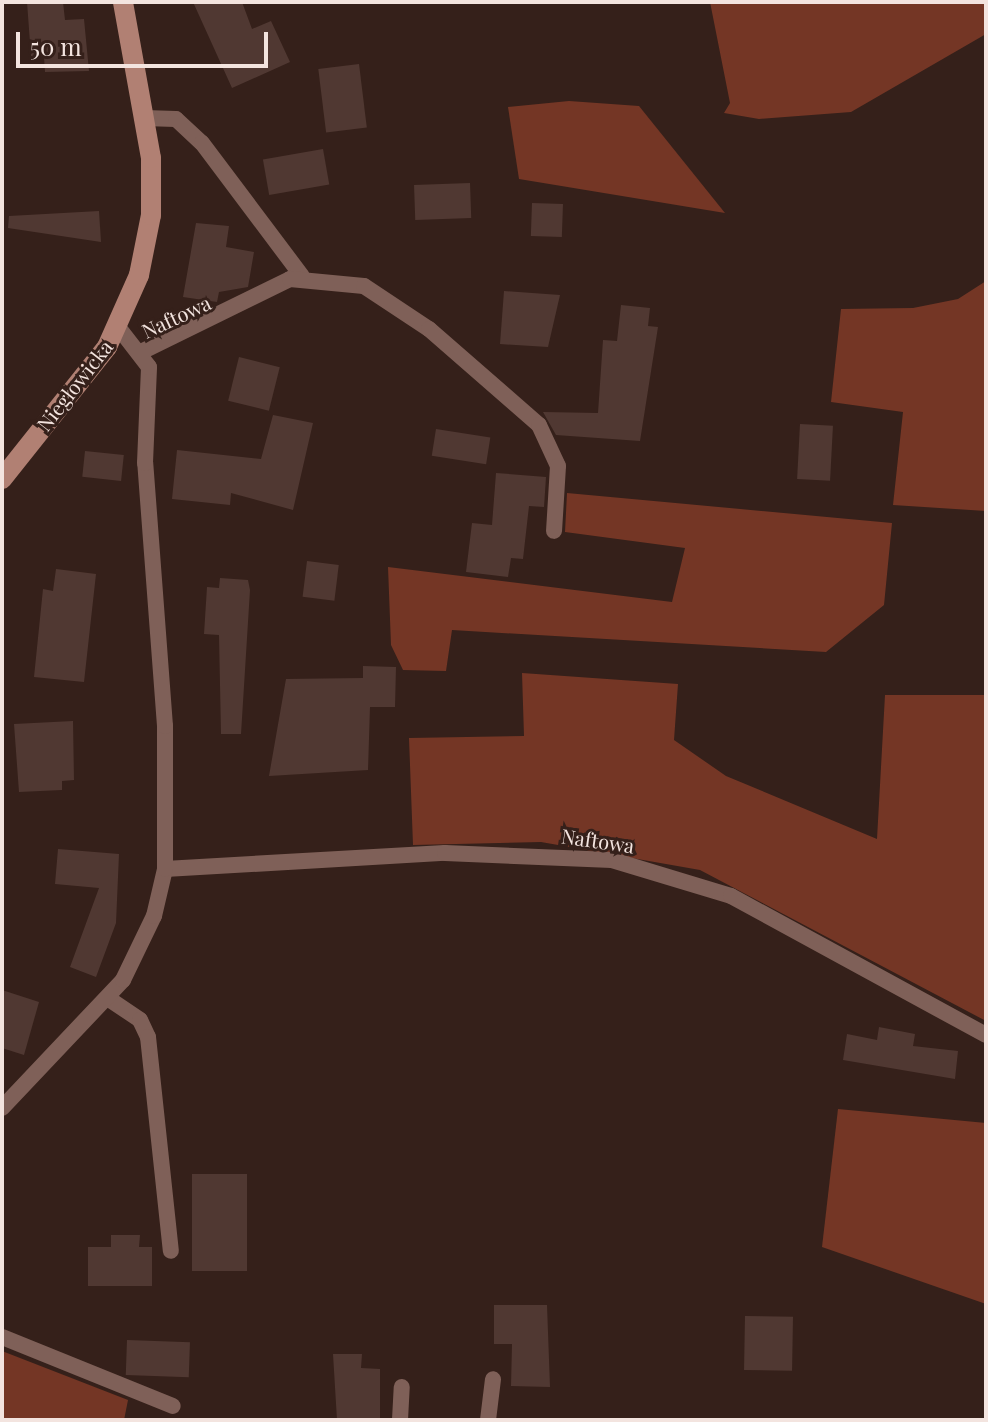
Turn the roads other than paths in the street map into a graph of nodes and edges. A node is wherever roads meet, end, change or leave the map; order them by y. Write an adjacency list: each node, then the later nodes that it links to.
1 (123, 2): 2 (street, Niegłowicka)
2 (144, 118): 3 (lane); 4 (street, Niegłowicka)
3 (302, 276): 5 (lane, Naftowa); 7 (lane)
4 (118, 327): 5 (lane); 6 (street, Niegłowicka)
5 (143, 351): 8 (lane, Naftowa)
6 (2, 479)
7 (554, 531)
8 (165, 869): 9 (lane, Naftowa); 10 (lane, Naftowa)
9 (109, 999): 11 (lane, Naftowa); 12 (lane)
10 (986, 1035)
11 (2, 1108)
12 (171, 1251)
13 (2, 1337): 16 (lane)
14 (493, 1379): 18 (lane)
15 (402, 1387): 17 (lane)
16 (173, 1406)
17 (400, 1420)
18 (488, 1420)

